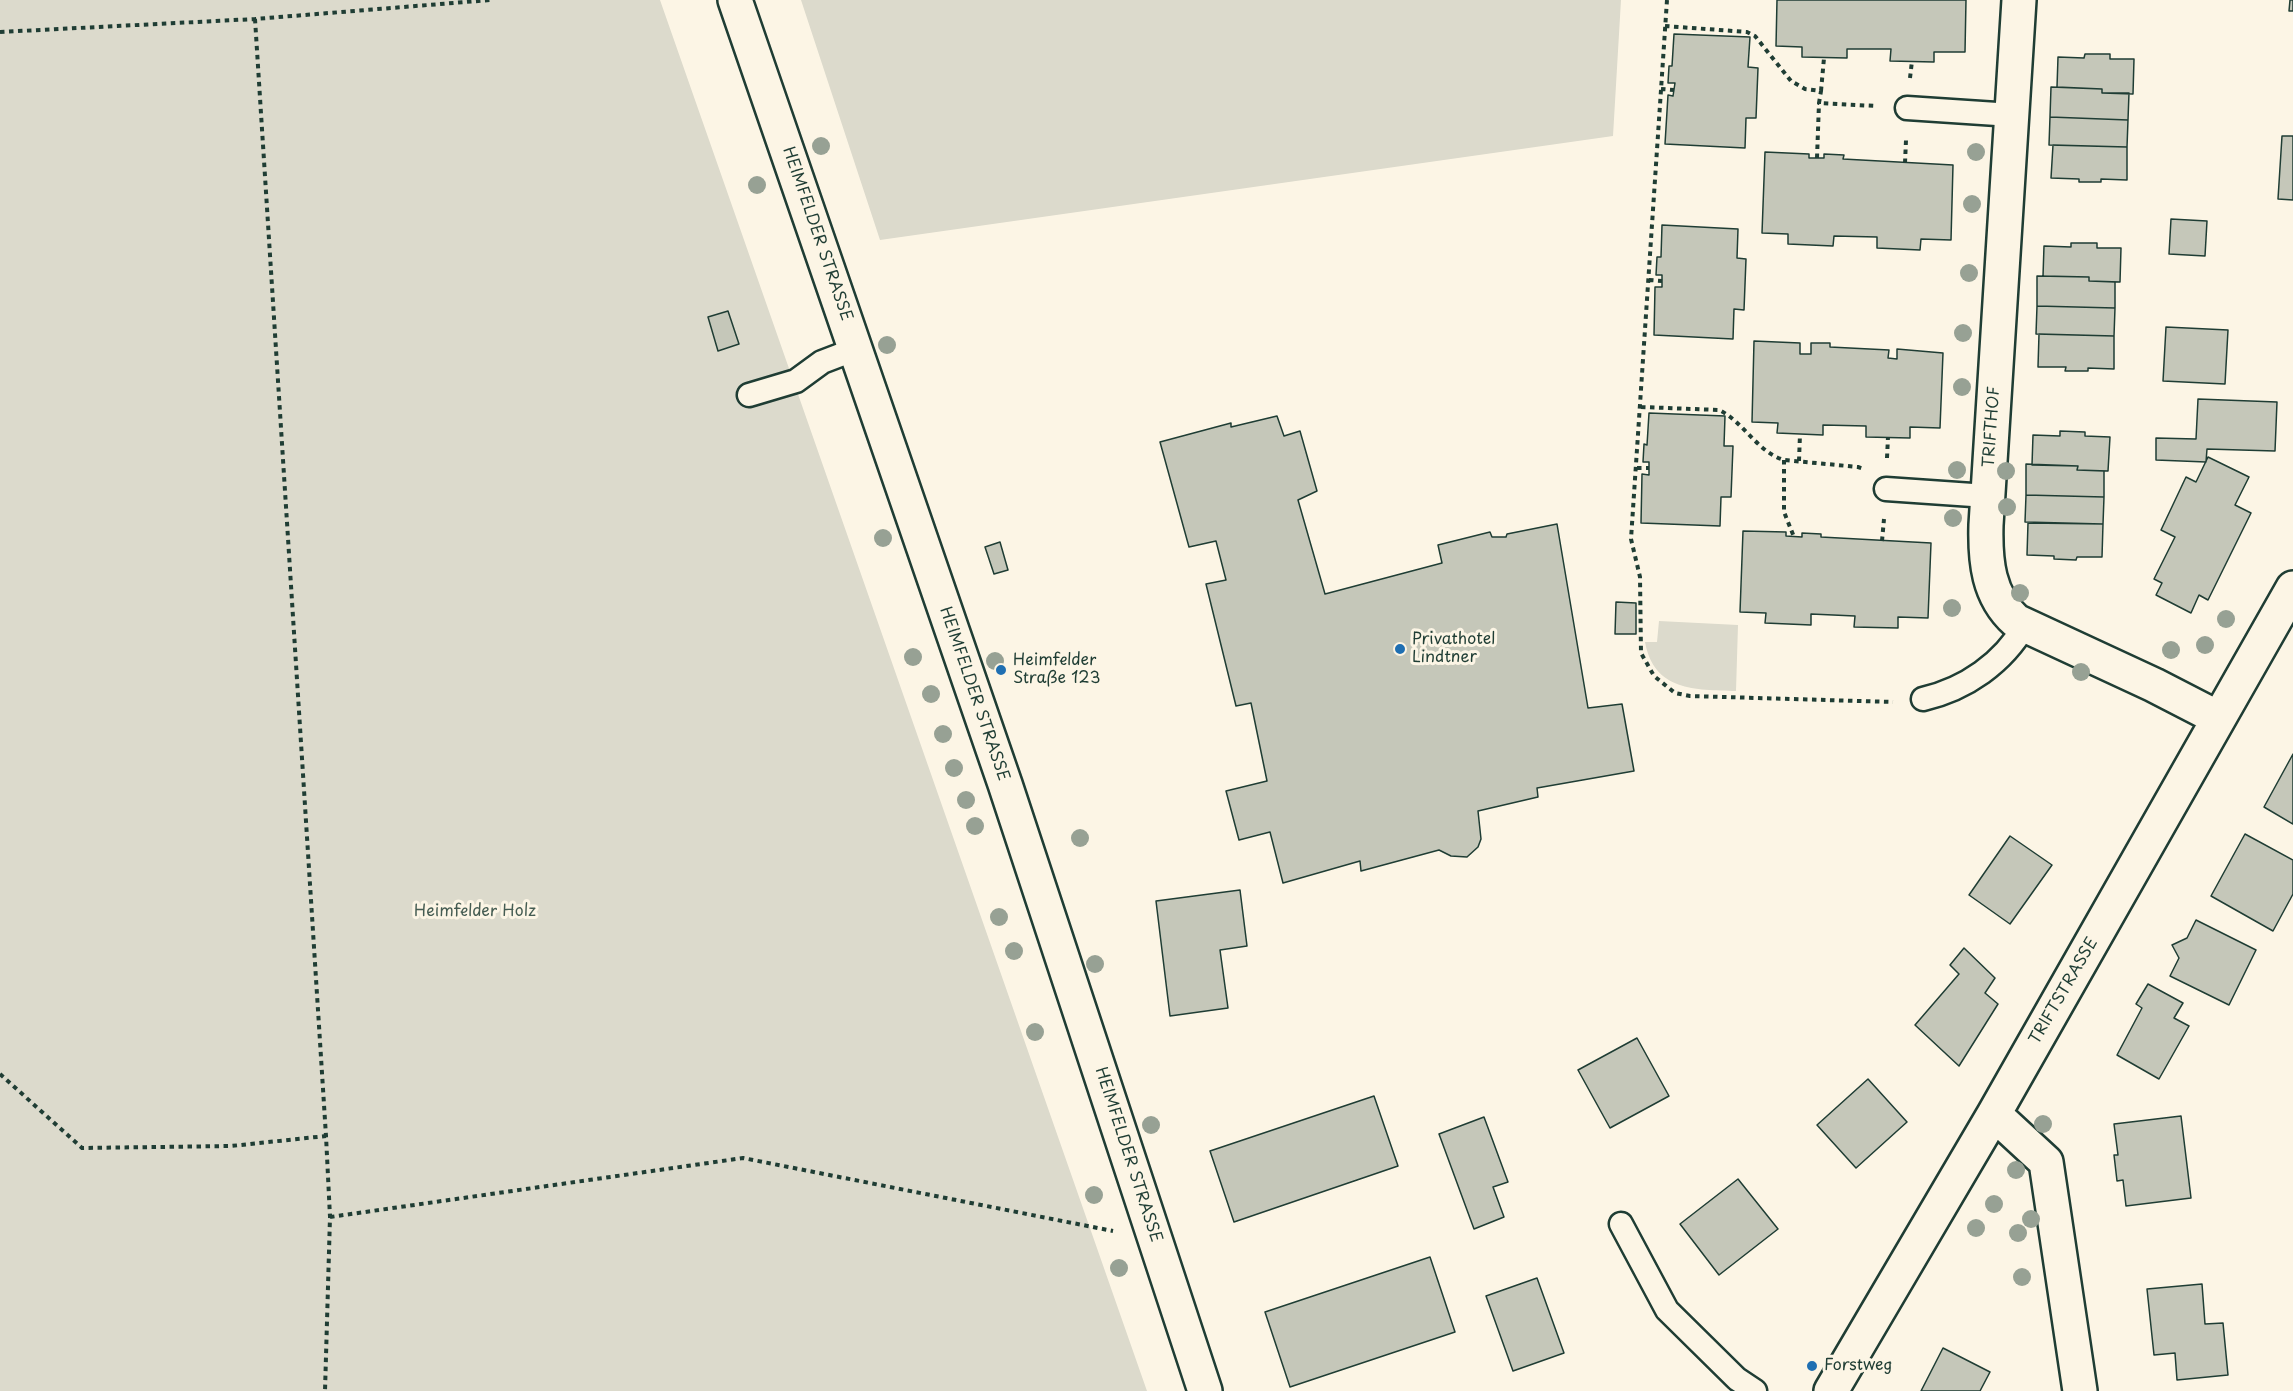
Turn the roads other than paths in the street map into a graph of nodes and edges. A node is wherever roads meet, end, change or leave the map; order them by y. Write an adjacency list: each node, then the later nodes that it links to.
1 (735, 0): 5 (street, HEIMFELDER STRASSE)
2 (2019, 0): 4 (street, TRIFTHOF)
3 (1897, 108): 4 (lane)
4 (2012, 115): 8 (street, TRIFTHOF)
5 (856, 349): 6 (lane); 15 (street, HEIMFELDER STRASSE)
6 (749, 395)
7 (1886, 489): 8 (lane)
8 (1988, 496): 10 (street, TRIFTHOF)
9 (2293, 588): 12 (street, TRIFTSTRASSE)
10 (2025, 625): 11 (lane); 12 (street, TRIFTHOF)
11 (1923, 699)
12 (2218, 718): 13 (street, TRIFTSTRASSE)
13 (1994, 1114): 17 (street, TRIFTSTRASSE); 18 (street)
14 (1621, 1224): 16 (lane)
15 (1205, 1391)
16 (1755, 1391)
17 (1831, 1391)
18 (2080, 1391)

